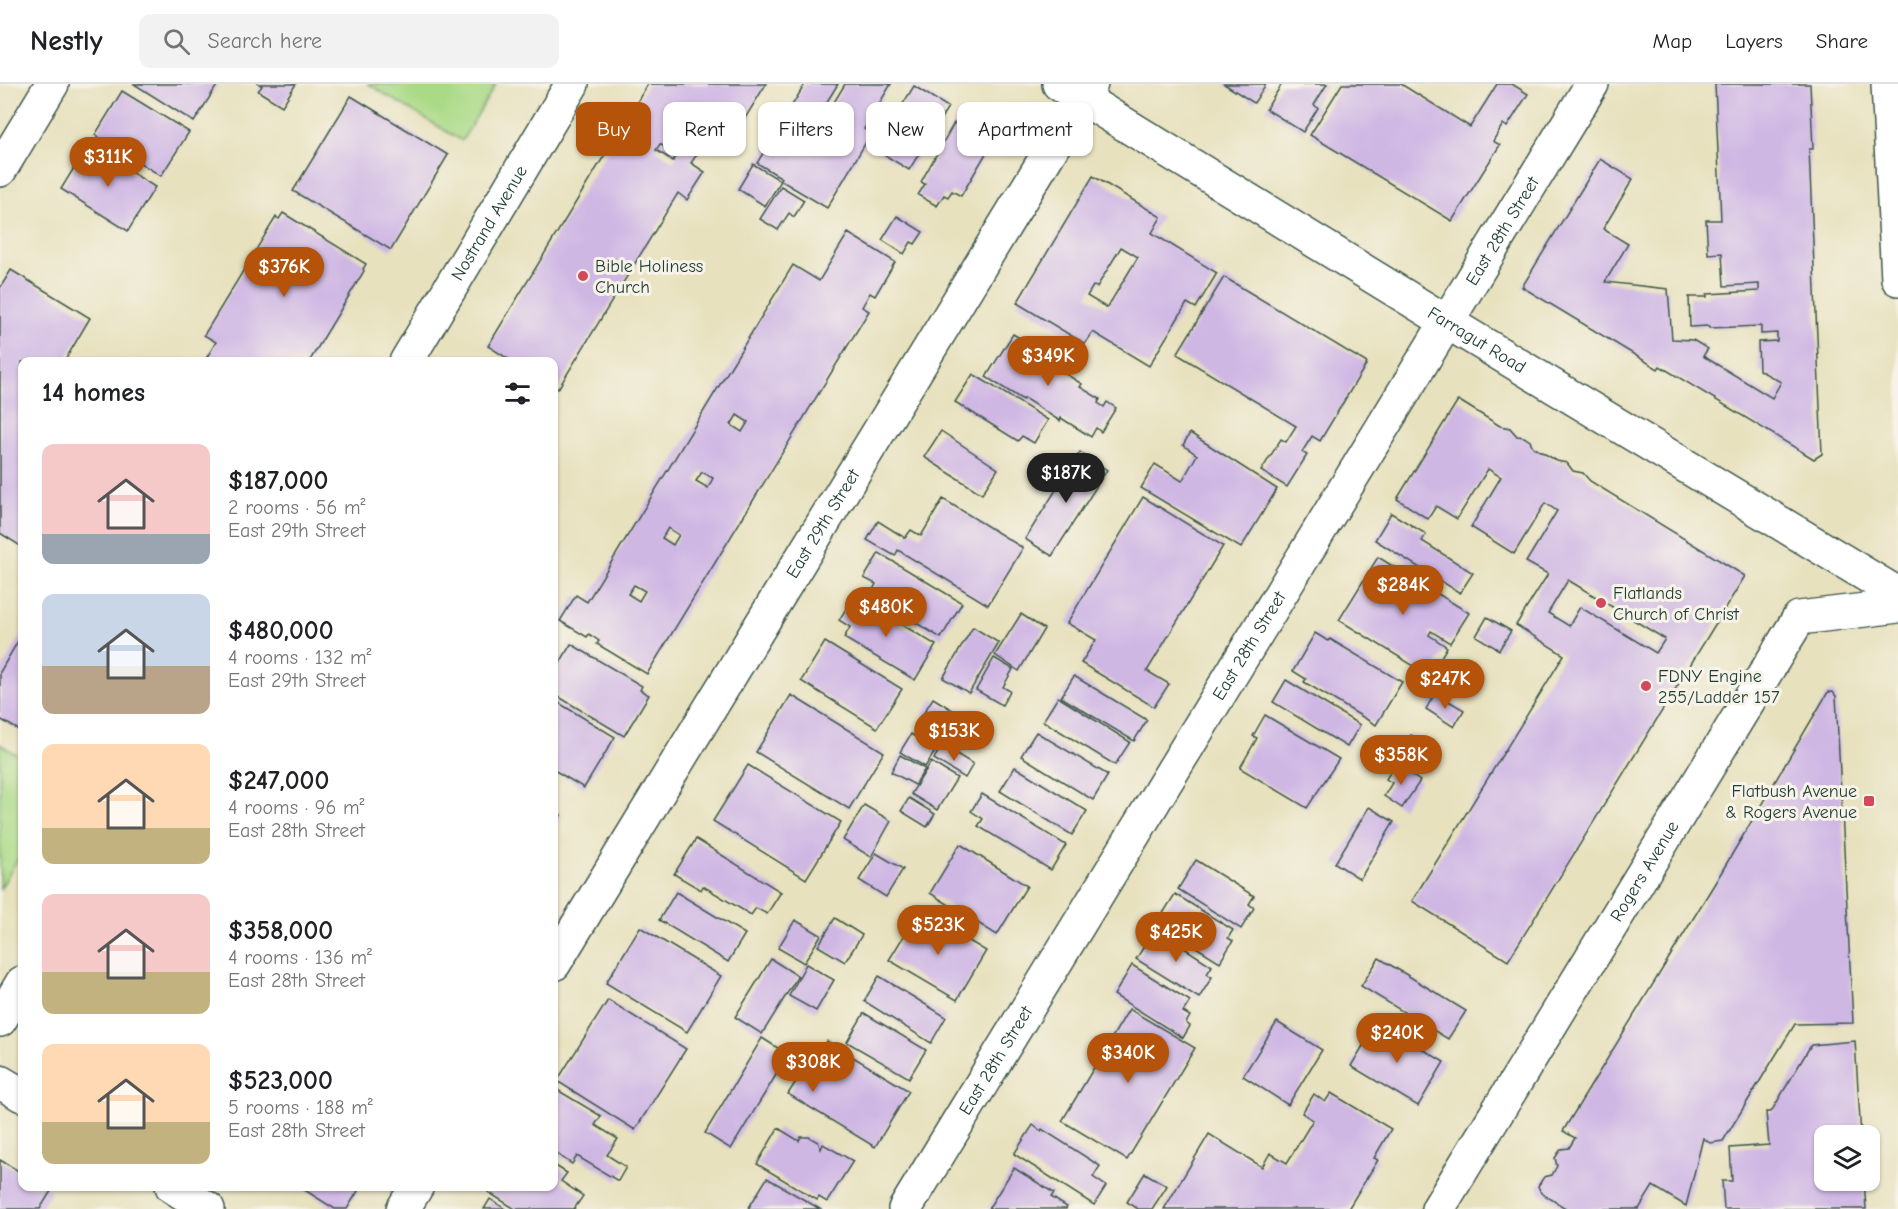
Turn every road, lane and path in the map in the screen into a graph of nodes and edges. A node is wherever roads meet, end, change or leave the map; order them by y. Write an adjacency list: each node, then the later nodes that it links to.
1 (51, 84): 6 (street)
2 (572, 84): 9 (street, Nostrand Avenue)
3 (1593, 84): 8 (street, East 28th Street)
4 (1888, 84): 7 (street)
5 (1077, 89): 8 (street, Farragut Road); 12 (street, East 29th Street)
6 (0, 170)
7 (1898, 279)
8 (1447, 322): 10 (street, Farragut Road); 21 (street, East 28th Street)
9 (409, 357)
10 (1898, 594)
11 (1898, 606): 22 (street, Rogers Avenue)
12 (558, 957)
13 (18, 990): 14 (street)
14 (0, 1020)
15 (0, 1082): 16 (street)
16 (18, 1093)
17 (180, 1191): 19 (street)
18 (414, 1191): 20 (street)
19 (208, 1209)
20 (403, 1209)
21 (905, 1209)
22 (1438, 1209)

